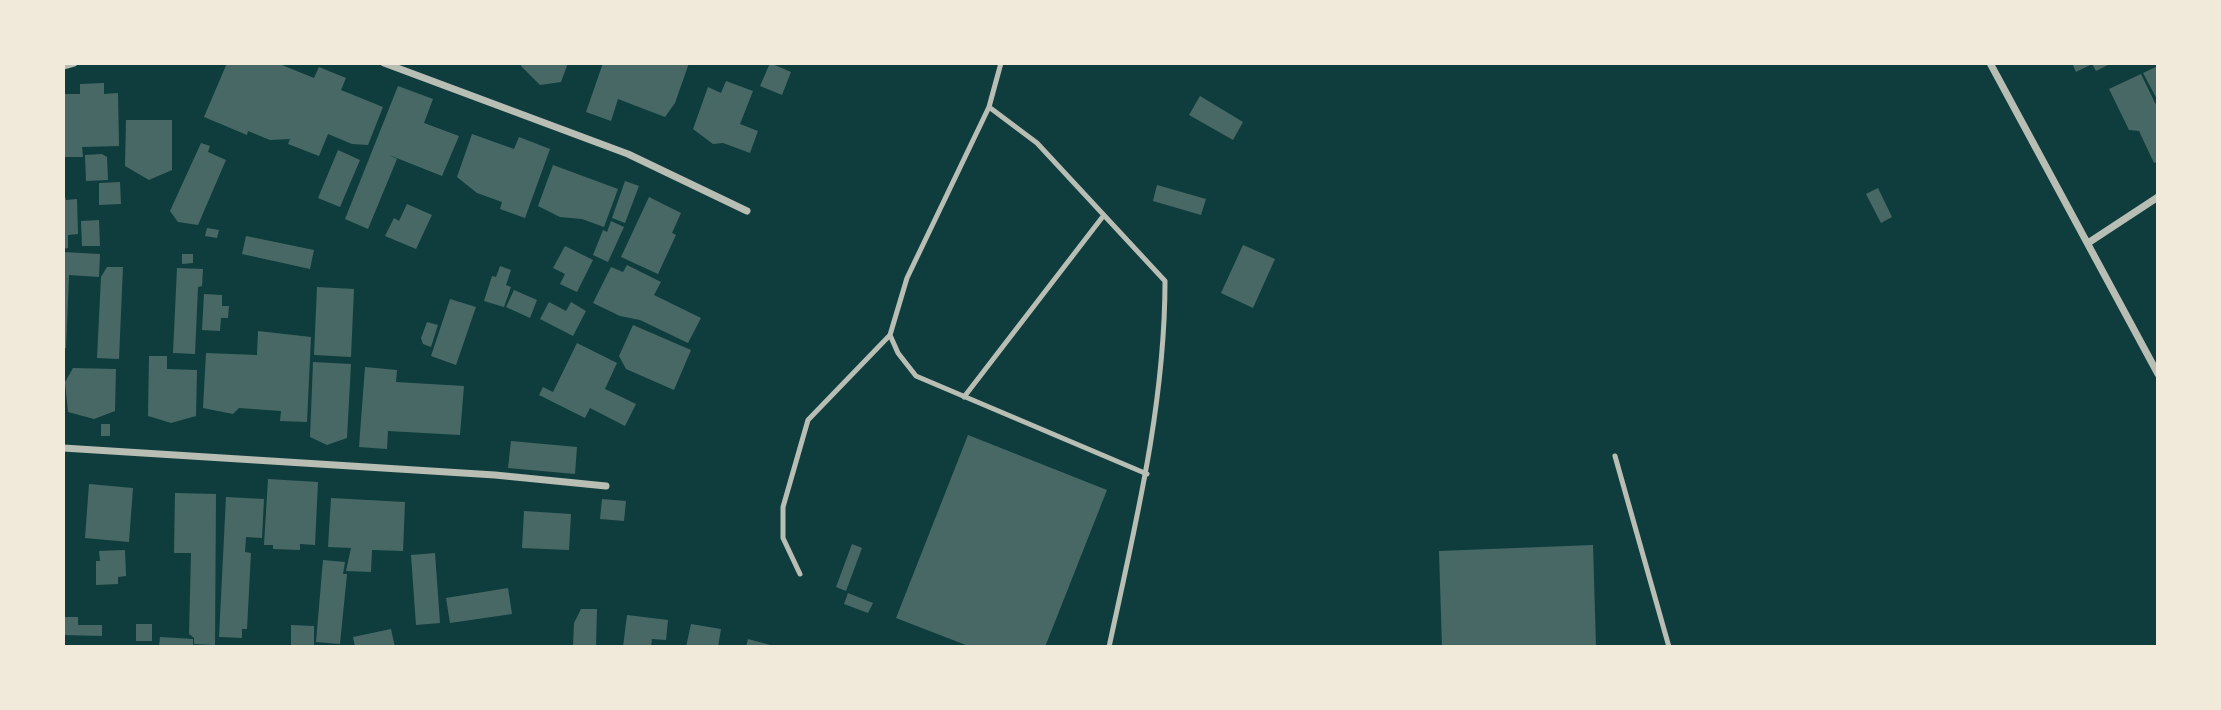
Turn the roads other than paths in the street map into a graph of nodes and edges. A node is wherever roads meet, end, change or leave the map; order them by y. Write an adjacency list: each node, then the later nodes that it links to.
1 (74, 63): 5 (street)
2 (384, 63): 8 (street)
3 (1002, 63): 6 (lane)
4 (1990, 63): 10 (street)
5 (63, 66)
6 (989, 107): 9 (lane); 11 (lane)
7 (2158, 197): 10 (street)
8 (747, 211)
9 (1104, 215): 13 (lane); 16 (lane)
10 (2088, 243): 12 (street)
11 (890, 335): 13 (lane); 18 (lane)
12 (2158, 374)
13 (964, 397): 16 (lane)
14 (63, 448): 17 (street)
15 (1615, 456): 20 (lane)
16 (1147, 474): 19 (lane)
17 (606, 486)
18 (800, 574)
19 (1109, 647)
20 (1669, 647)

